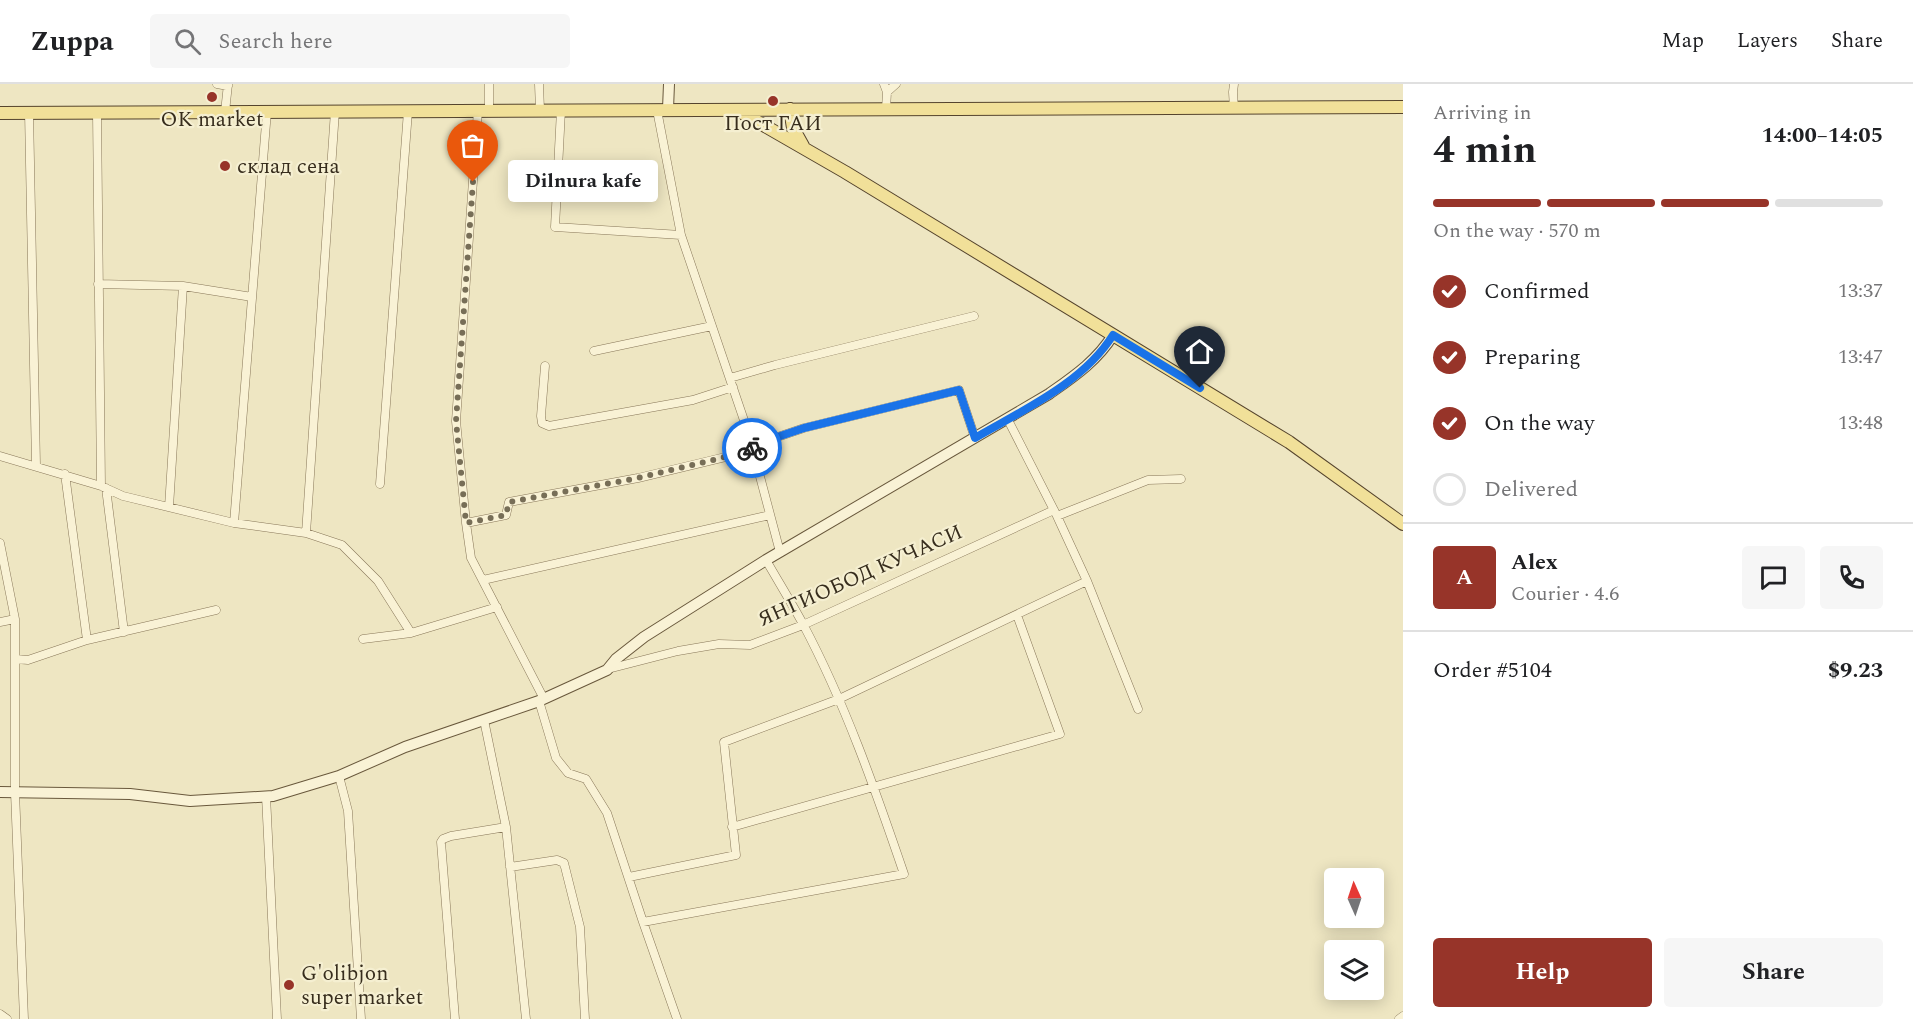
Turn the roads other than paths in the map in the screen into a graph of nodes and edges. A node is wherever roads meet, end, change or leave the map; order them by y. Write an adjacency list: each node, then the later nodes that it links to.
1 (217, 84): 7 (street)
2 (489, 84): 14 (street)
3 (539, 84): 15 (street)
4 (669, 84): 17 (street)
5 (896, 84): 8 (street)
6 (1234, 84): 13 (street)
7 (228, 85): 24 (street)
8 (886, 88): 12 (street)
9 (1403, 107): 13 (main road)
10 (790, 109): 11 (main road); 21 (main road); 26 (main road)
11 (810, 109): 12 (main road); 26 (main road)
12 (886, 109): 13 (main road)
13 (1234, 109)
14 (484, 110): 15 (main road); 20 (main road); 51 (street)
15 (540, 110): 16 (main road)
16 (561, 110): 17 (main road); 28 (street)
17 (662, 110): 21 (main road); 28 (street)
18 (267, 111): 19 (main road); 24 (main road); 31 (street)
19 (335, 111): 20 (main road); 53 (street)
20 (408, 111): 45 (street)
21 (738, 111): 27 (main road)
22 (29, 112): 23 (main road); 25 (main road); 42 (street)
23 (97, 112): 24 (main road); 29 (street)
24 (225, 112)
25 (0, 113)
26 (795, 133): 27 (main road)
27 (804, 147): 34 (main road)
28 (681, 235): 33 (street)
29 (98, 284): 30 (street); 46 (street)
30 (183, 286): 31 (street); 47 (street)
31 (252, 297): 50 (street)
32 (974, 316): 37 (street)
33 (712, 326): 35 (street); 37 (street)
34 (1113, 335): 38 (street, ЯНГИОБОД КУЧАСИ); 52 (main road)
35 (594, 351)
36 (545, 366): 37 (street)
37 (731, 382): 40 (street)
38 (1007, 418): 39 (street, ЯНГИОБОД КУЧАСИ); 48 (street)
39 (975, 438): 40 (street); 55 (street, ЯНГИОБОД КУЧАСИ)
40 (753, 447): 49 (street); 51 (street)
41 (0, 456): 42 (street)
42 (36, 465): 43 (street)
43 (65, 474): 46 (street); 68 (street)
44 (1181, 479): 48 (street, ЯНГИОБОД КУЧАСИ)
45 (380, 484)
46 (103, 487): 47 (street); 65 (street)
47 (169, 507): 50 (street)
48 (1056, 513): 58 (street); 64 (street, ЯНГИОБОД КУЧАСИ)
49 (770, 515): 55 (street); 57 (street)
50 (234, 523): 53 (street)
51 (466, 523): 57 (street)
52 (1403, 525)
53 (306, 533): 66 (street)
54 (0, 540): 62 (street)
55 (780, 552): 56 (street, ЯНГИОБОД КУЧАСИ)
56 (766, 560): 64 (street); 70 (street, ЯНГИОБОД КУЧАСИ)
57 (483, 580): 59 (street)
58 (1087, 581): 61 (street); 73 (street)
59 (497, 607): 66 (street); 72 (street)
60 (216, 610): 65 (street)
61 (1017, 615): 71 (street); 76 (street)
62 (15, 619): 63 (street); 69 (street)
63 (0, 622)
64 (803, 625): 70 (street, ЯНГИОБОД КУЧАСИ); 71 (street)
65 (124, 632): 68 (street)
66 (411, 633): 67 (street)
67 (363, 639)
68 (87, 640): 69 (street)
69 (16, 659): 78 (street)
70 (607, 670): 72 (street, ЯНГИОБОД КУЧАСИ)
71 (839, 699): 76 (street); 81 (street)
72 (542, 700): 74 (street, ЯНГИОБОД КУЧАСИ); 83 (street)
73 (1138, 709)
74 (484, 720): 75 (street, ЯНГИОБОД КУЧАСИ); 80 (street)
75 (339, 776): 79 (street, ЯНГИОБОД КУЧАСИ); 90 (street)
76 (875, 788): 81 (street); 84 (street)
77 (0, 792): 78 (street, ЯНГИОБОД КУЧАСИ)
78 (15, 792): 79 (street, ЯНГИОБОД КУЧАСИ); 88 (street)
79 (266, 796): 89 (street)
80 (506, 827): 82 (street); 91 (street)
81 (732, 827): 83 (street)
82 (510, 867): 92 (street); 93 (street)
83 (629, 878): 84 (street)
84 (643, 922): 94 (street)
85 (0, 1014): 87 (street)
86 (1403, 1016): 95 (street)
87 (8, 1019)
88 (24, 1019)
89 (277, 1019)
90 (361, 1019)
91 (455, 1019)
92 (526, 1019)
93 (585, 1019)
94 (677, 1019)
95 (1399, 1019)

